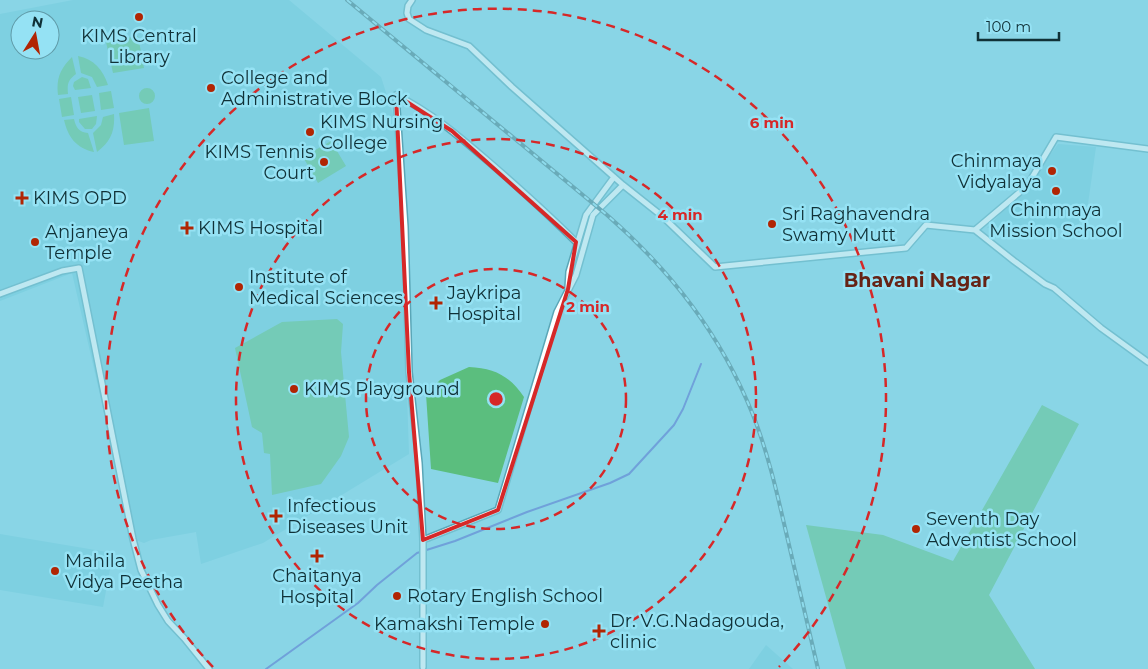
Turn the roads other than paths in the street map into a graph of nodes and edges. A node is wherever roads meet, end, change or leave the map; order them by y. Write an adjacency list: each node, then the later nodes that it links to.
1 (412, 0): 3 (street)
2 (1148, 149): 5 (street)
3 (614, 177): 4 (street); 6 (street)
4 (623, 185): 5 (street); 7 (street)
5 (975, 230): 9 (street)
6 (576, 242): 7 (street); 10 (street)
7 (568, 289): 10 (street)
8 (0, 294): 12 (street)
9 (1148, 362)
10 (424, 542): 11 (street)
11 (423, 668)
12 (209, 669)

